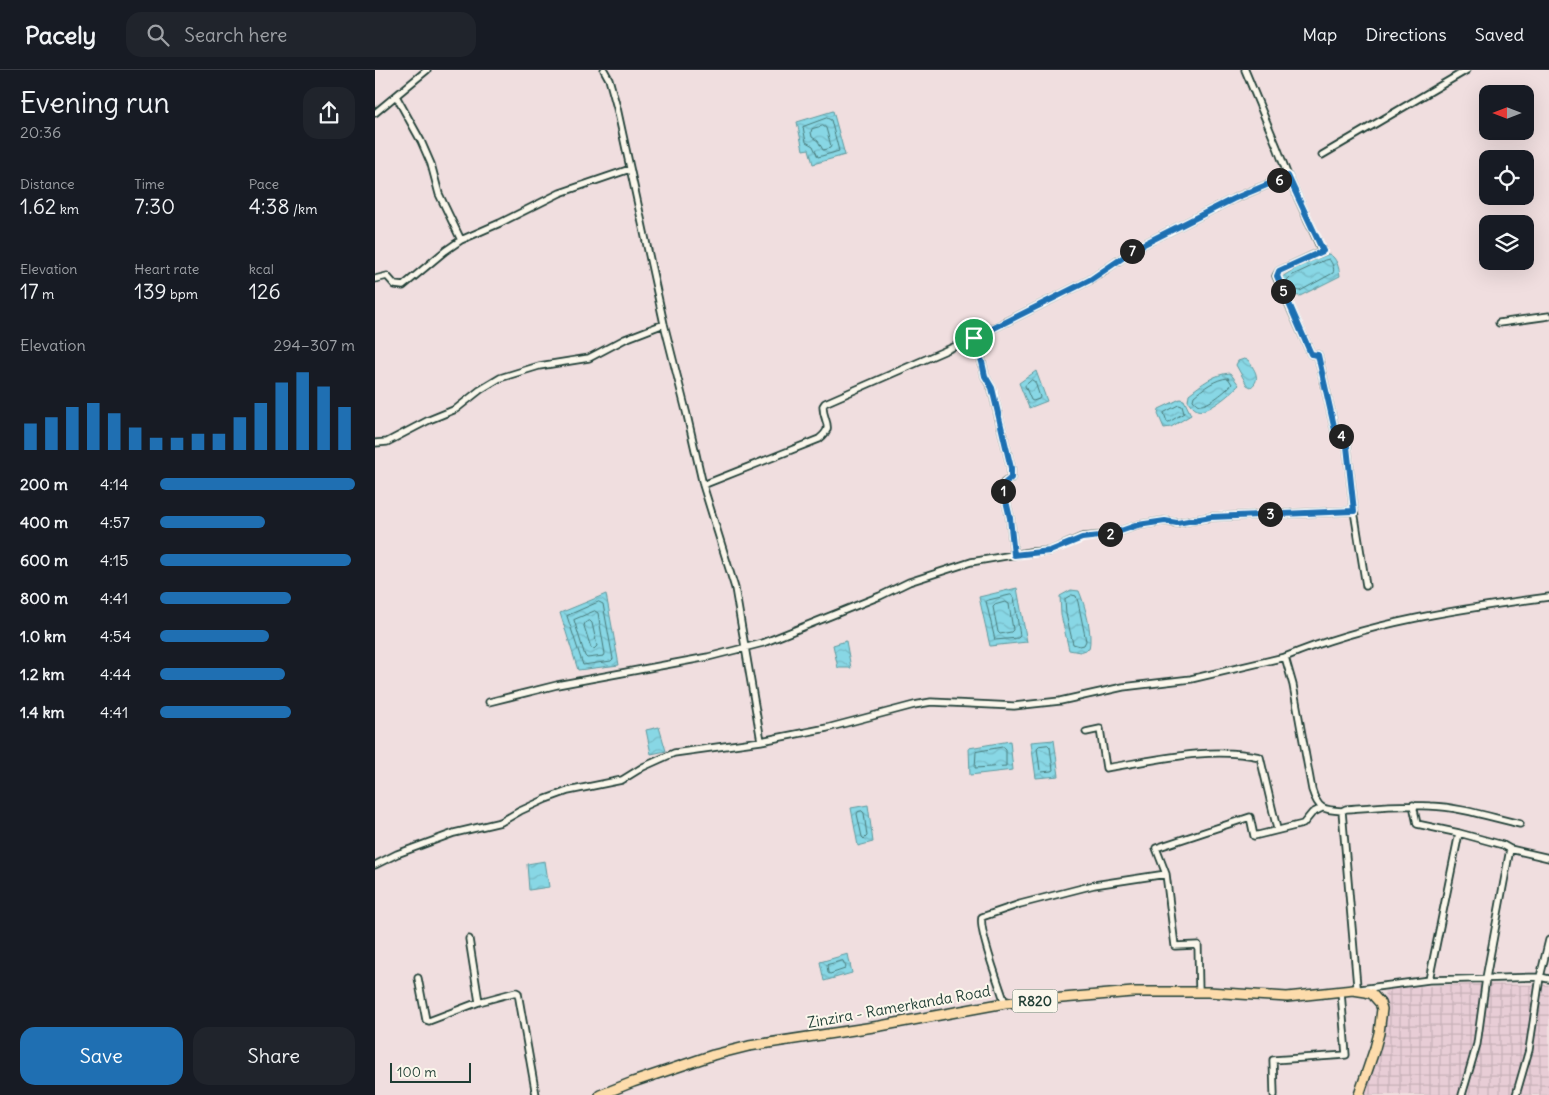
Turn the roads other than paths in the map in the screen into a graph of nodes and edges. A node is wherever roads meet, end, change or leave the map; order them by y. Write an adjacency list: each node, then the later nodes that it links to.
1 (427, 70): 5 (street)
2 (604, 70): 8 (street)
3 (1245, 70): 9 (street)
4 (1467, 70): 7 (street)
5 (396, 96): 6 (street); 10 (street)
6 (375, 113)
7 (1322, 155)
8 (630, 170): 10 (street); 14 (street)
9 (1288, 176): 15 (street); 18 (street)
10 (461, 240): 11 (street)
11 (375, 279)
12 (1549, 316): 13 (street)
13 (1499, 323)
14 (664, 324): 16 (street); 17 (street)
15 (974, 338): 17 (street); 19 (street)
16 (375, 443)
17 (703, 484): 25 (street)
18 (1354, 511): 19 (street); 20 (street)
19 (1014, 555): 23 (street)
20 (1365, 586)
21 (1549, 597): 22 (street)
22 (1285, 657): 25 (street); 27 (street)
23 (489, 702)
24 (1086, 732): 30 (street)
25 (761, 741): 34 (street)
26 (1413, 805): 28 (street); 29 (street); 31 (street)
27 (1322, 808): 28 (street); 30 (street)
28 (1342, 811): 43 (street)
29 (1520, 824)
30 (1277, 829): 35 (street)
31 (1459, 833): 32 (street); 41 (street)
32 (1510, 849): 33 (street); 40 (street)
33 (1549, 858)
34 (375, 865)
35 (1165, 874): 44 (street); 47 (street)
36 (469, 939): 46 (street)
37 (1549, 940): 38 (street)
38 (1540, 977): 40 (street); 42 (street); 53 (street)
39 (418, 978): 46 (street)
40 (1486, 978): 41 (street); 52 (street)
41 (1429, 980): 43 (street)
42 (1549, 980)
43 (1353, 990): 45 (main road, Zinzira - Ramerkanda Road / R820); 51 (main road, Zinzira - Ramerkanda Road / R820)
44 (1199, 992): 45 (main road, Zinzira - Ramerkanda Road / R820); 47 (main road, Zinzira - Ramerkanda Road / R820)
45 (1341, 992): 50 (street)
46 (479, 1002): 48 (street)
47 (1005, 1004): 49 (main road, Zinzira - Ramerkanda Road / R820)
48 (536, 1095)
49 (600, 1095)
50 (1274, 1095)
51 (1359, 1095)
52 (1462, 1095)
53 (1516, 1095)

